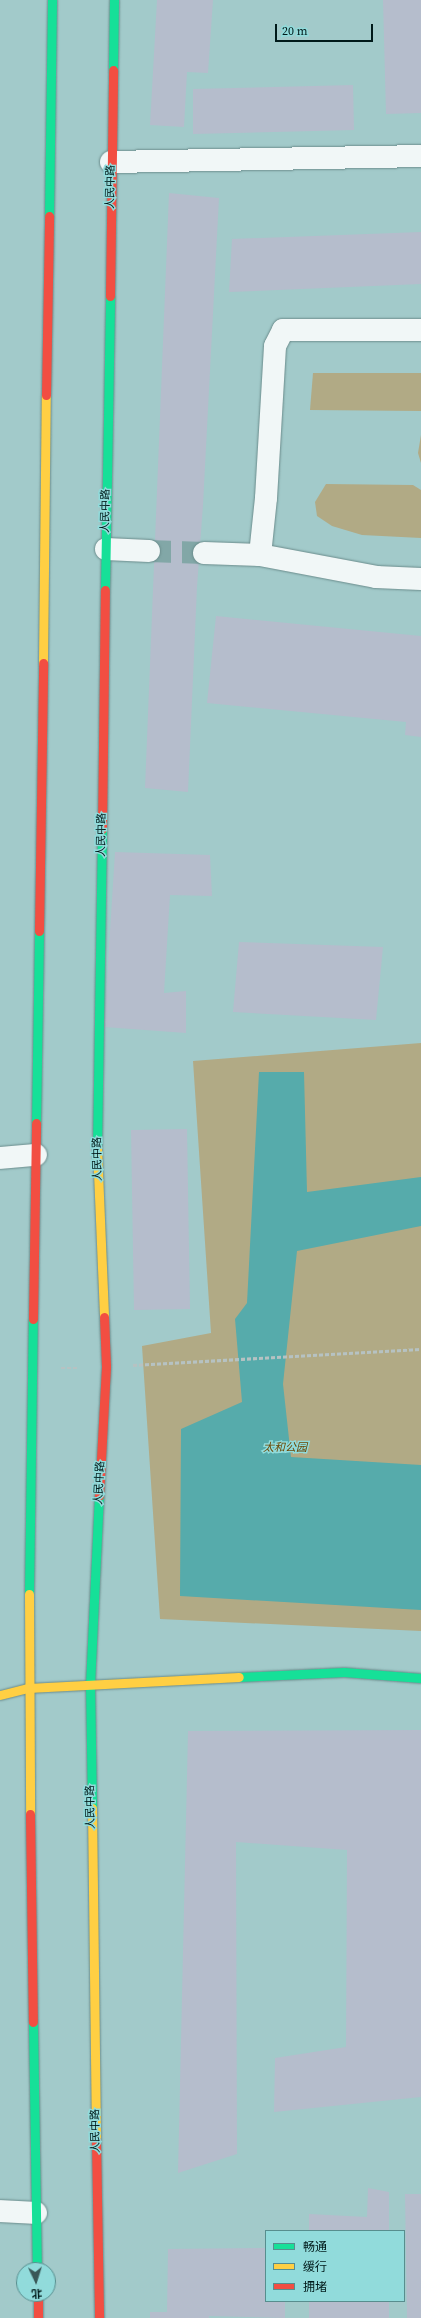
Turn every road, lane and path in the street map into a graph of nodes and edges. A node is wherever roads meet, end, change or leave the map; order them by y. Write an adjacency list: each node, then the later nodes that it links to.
1 (52, 0): 11 (main road)
2 (114, 0): 4 (main road, 人民中路)
3 (421, 156): 4 (street)
4 (112, 162): 6 (main road, 人民中路)
5 (421, 330): 9 (street)
6 (106, 549): 7 (street); 16 (main road, 人民中路)
7 (149, 551)
8 (204, 553): 9 (street)
9 (260, 555): 10 (street)
10 (421, 579)
11 (36, 1155): 12 (street); 17 (main road)
12 (0, 1158)
13 (421, 1349): 14 (path)
14 (216, 1361)
15 (421, 1678): 16 (main road)
16 (90, 1685): 17 (main road); 24 (main road, 人民中路)
17 (28, 1688): 18 (main road); 20 (main road)
18 (0, 1695)
19 (0, 2211): 20 (street)
20 (36, 2213): 21 (main road)
21 (37, 2262)
22 (38, 2302): 23 (main road)
23 (38, 2318)
24 (100, 2318)

